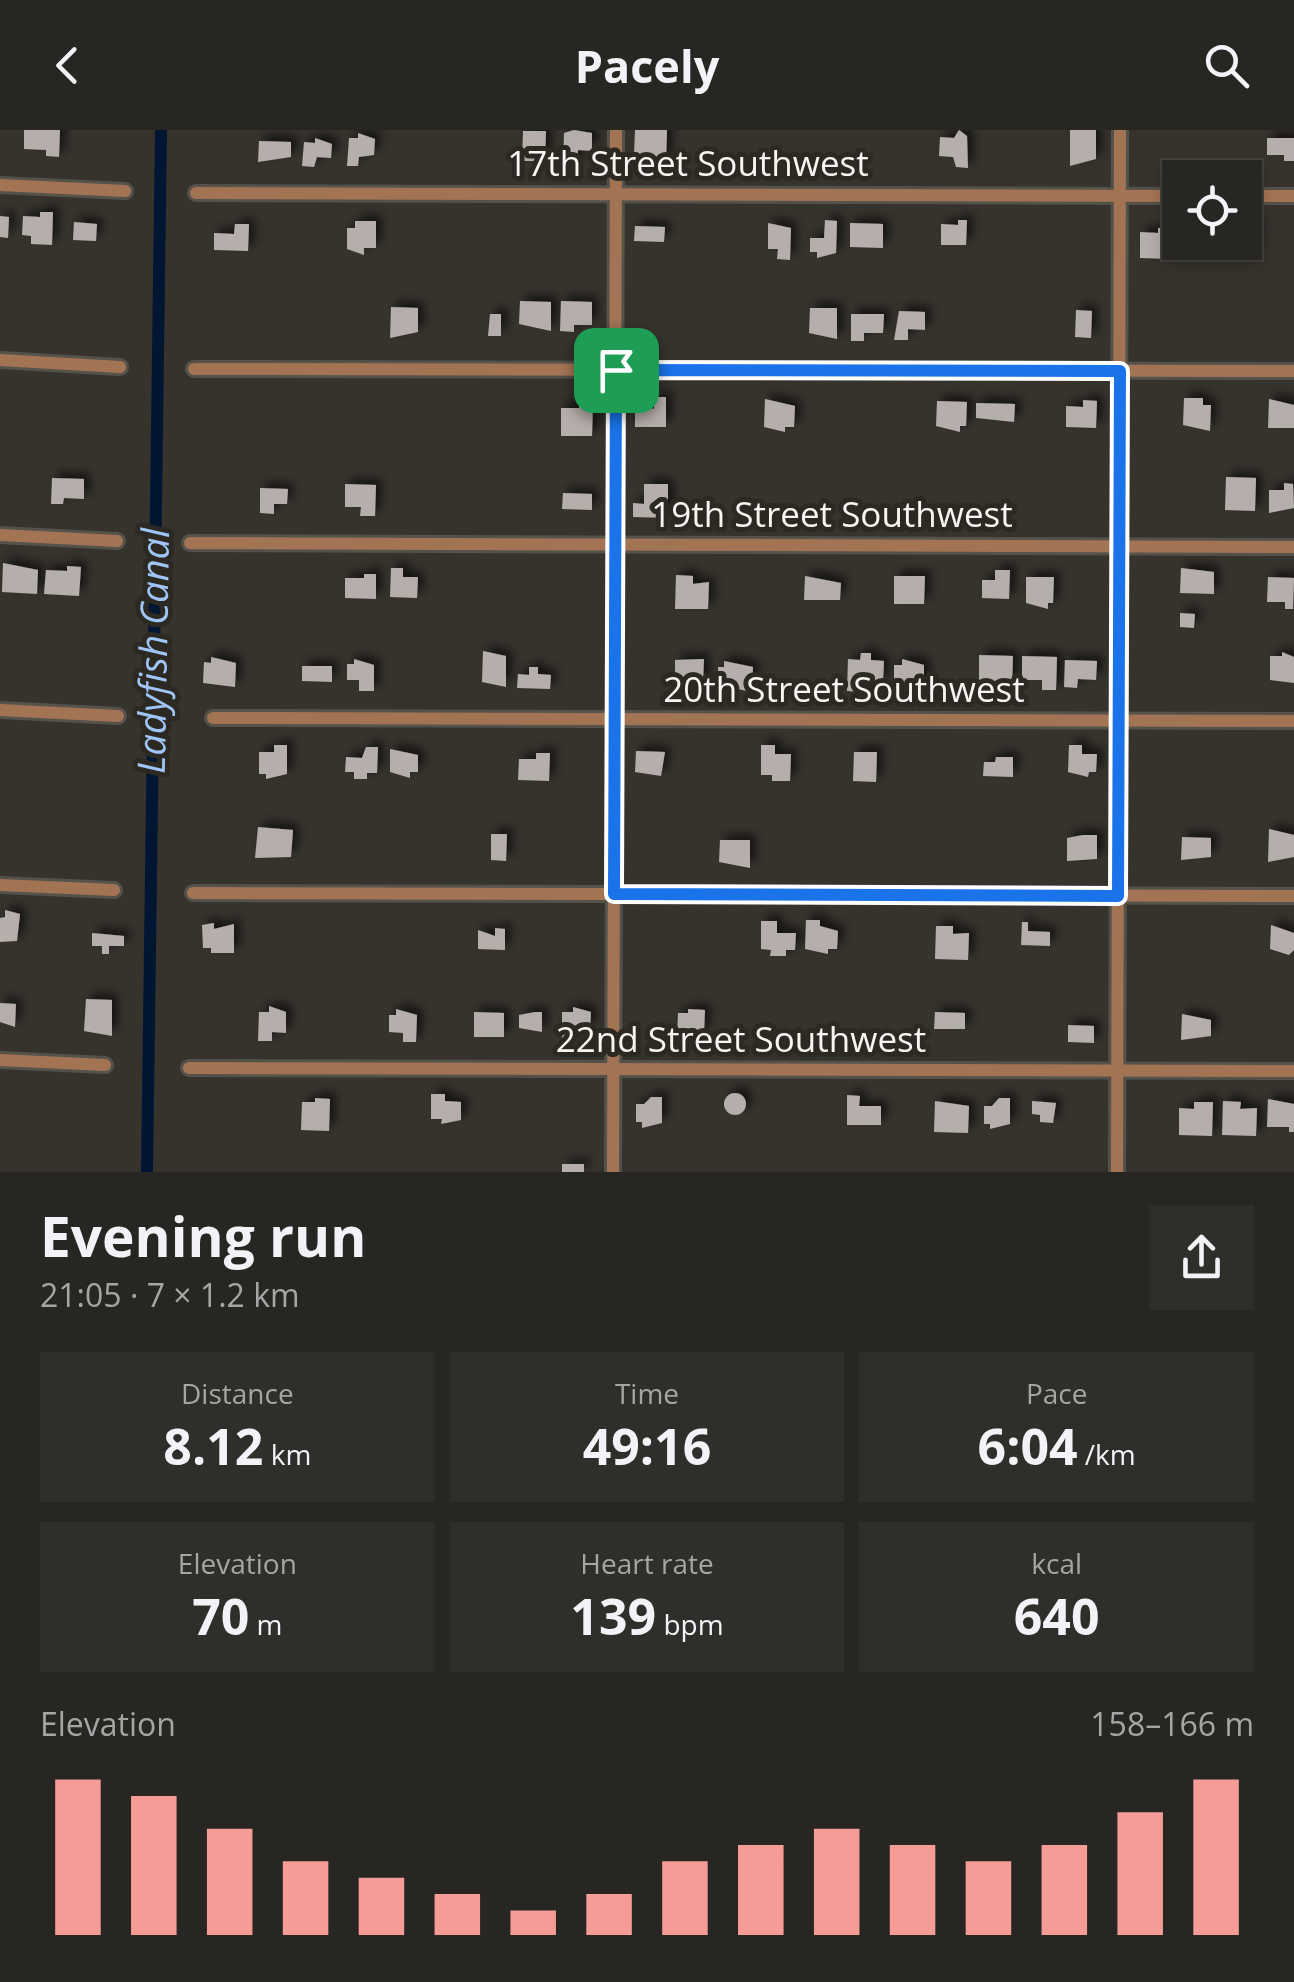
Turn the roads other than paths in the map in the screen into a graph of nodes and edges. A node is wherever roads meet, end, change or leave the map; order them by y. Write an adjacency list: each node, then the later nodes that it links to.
1 (616, 130): 6 (street)
2 (1120, 130): 7 (street)
3 (0, 185): 4 (street)
4 (125, 191)
5 (196, 193): 6 (street, 17th Street Southwest)
6 (616, 194): 7 (street, 17th Street Southwest); 14 (street)
7 (1120, 196): 8 (street, 17th Street Southwest); 15 (street)
8 (1162, 196)
9 (1262, 196): 10 (street)
10 (1294, 196)
11 (0, 360): 12 (street)
12 (120, 366)
13 (194, 369): 14 (street)
14 (616, 370): 15 (street); 20 (street)
15 (1120, 371): 16 (street); 21 (street)
16 (1294, 371)
17 (0, 535): 18 (street)
18 (117, 541)
19 (190, 543): 20 (street, 19th Street Southwest)
20 (614, 545): 21 (street, 19th Street Southwest); 26 (street)
21 (1119, 546): 22 (street, 19th Street Southwest); 27 (street)
22 (1294, 547)
23 (0, 710): 24 (street)
24 (118, 716)
25 (213, 718): 26 (street, 20th Street Southwest)
26 (614, 720): 27 (street, 20th Street Southwest); 32 (street)
27 (1119, 721): 28 (street, 20th Street Southwest); 33 (street)
28 (1294, 721)
29 (0, 885): 30 (street)
30 (114, 890)
31 (193, 893): 32 (street)
32 (614, 894): 33 (street); 38 (street)
33 (1118, 896): 34 (street); 39 (street)
34 (1294, 896)
35 (0, 1060): 36 (street)
36 (105, 1066)
37 (189, 1068): 38 (street, 22nd Street Southwest)
38 (614, 1070): 39 (street, 22nd Street Southwest); 41 (street)
39 (1118, 1071): 40 (street, 22nd Street Southwest); 42 (street)
40 (1294, 1071)
41 (613, 1172)
42 (1118, 1172)

